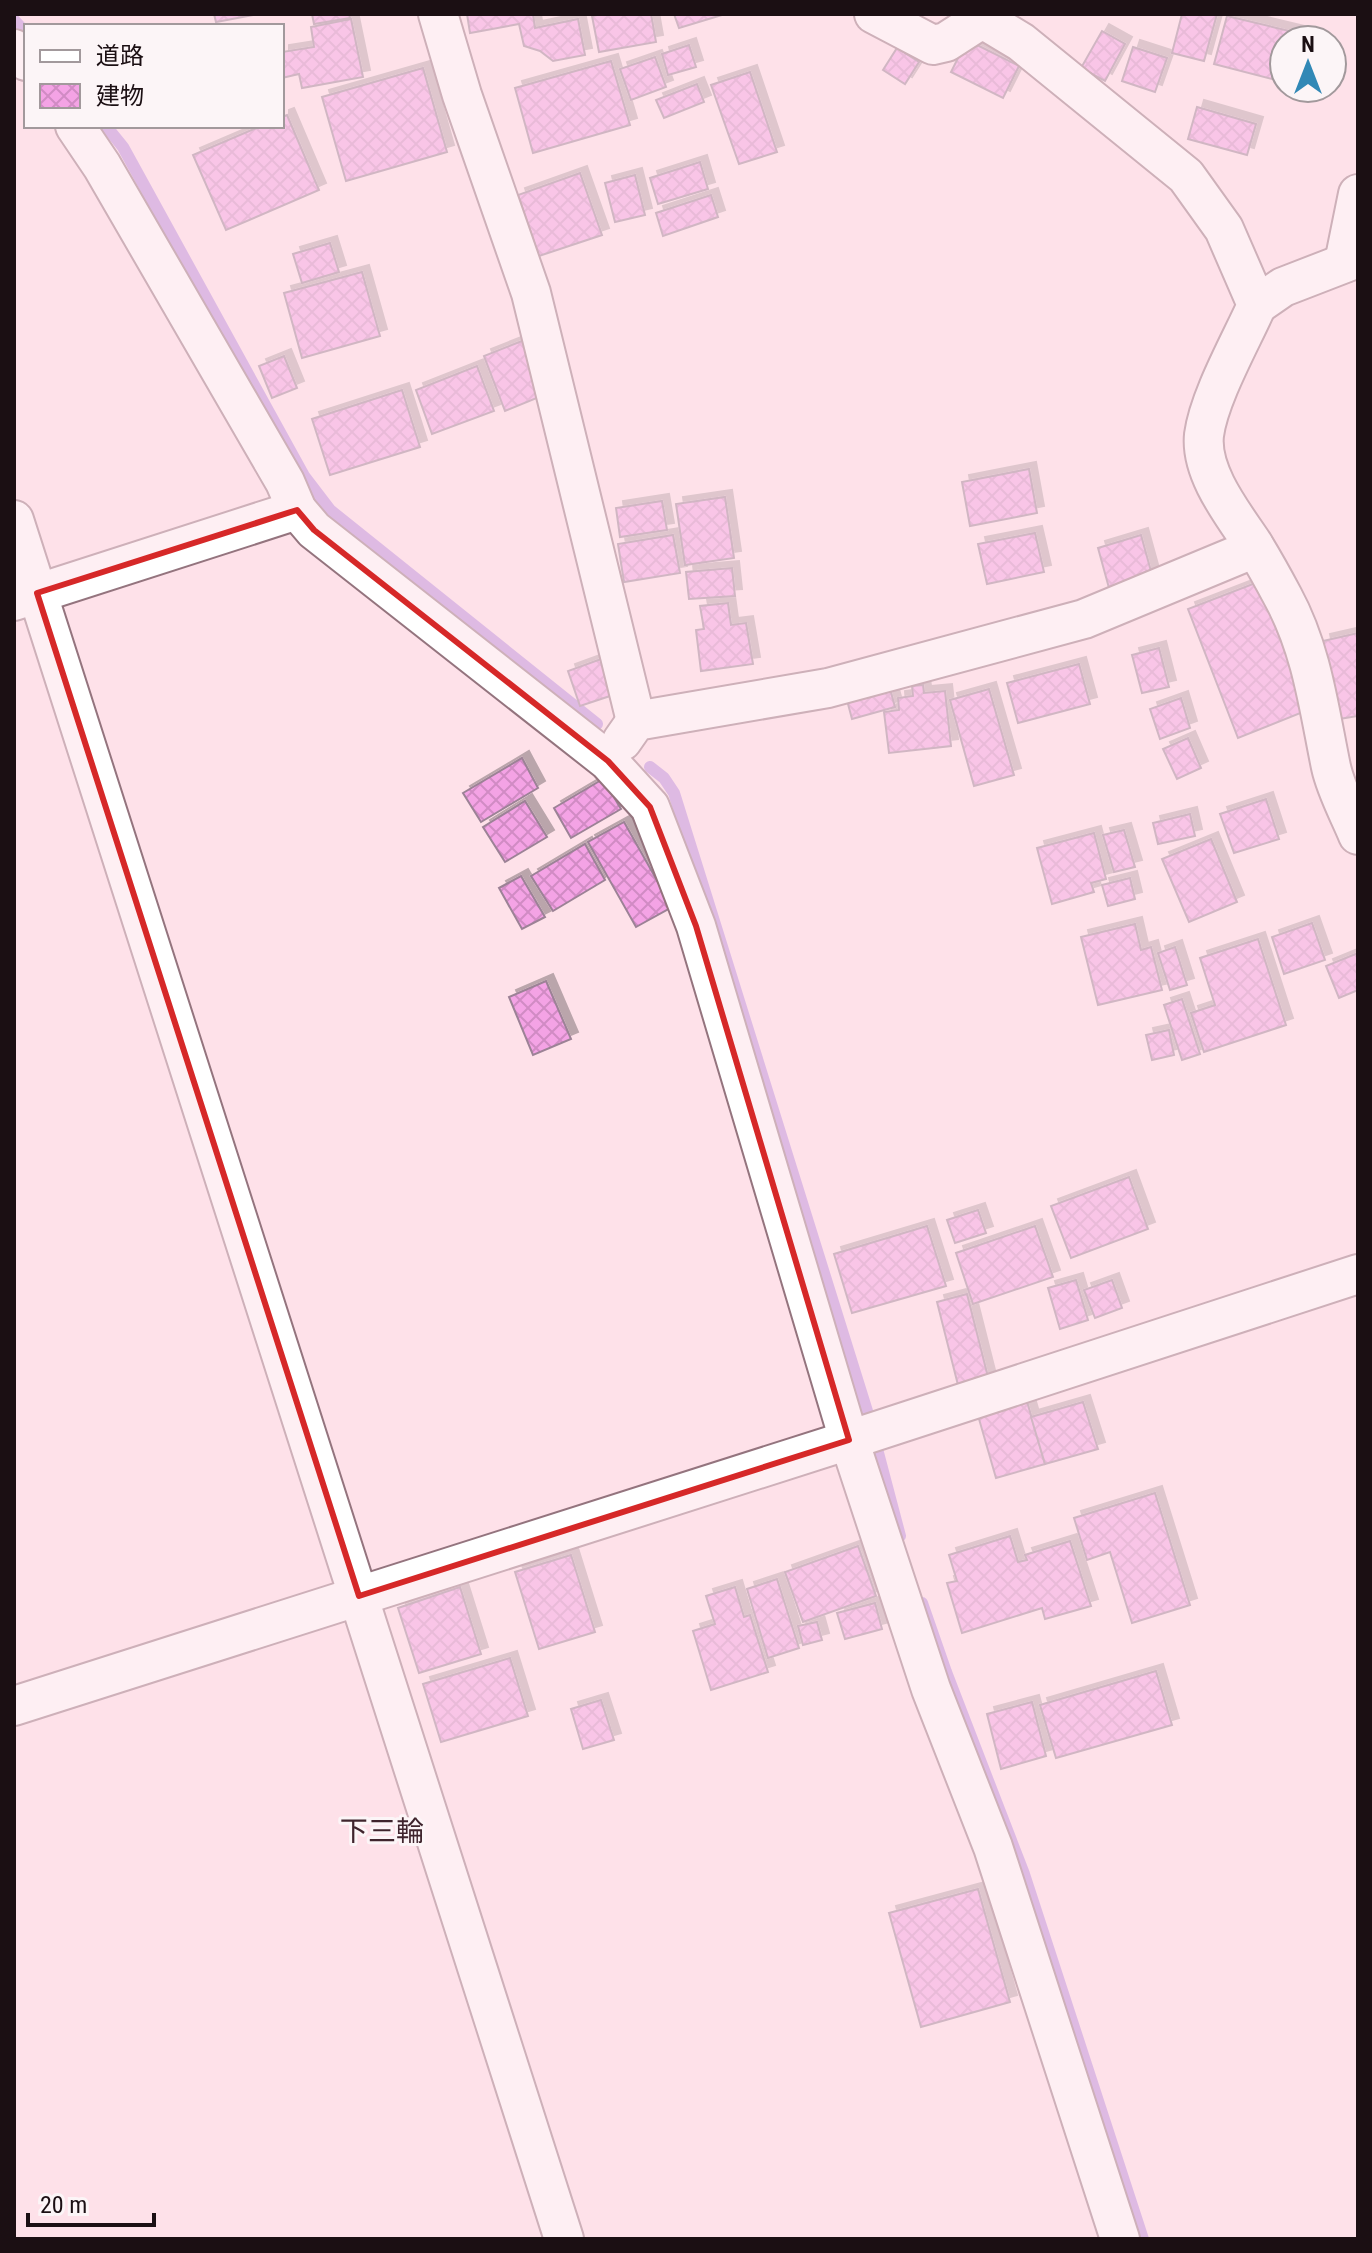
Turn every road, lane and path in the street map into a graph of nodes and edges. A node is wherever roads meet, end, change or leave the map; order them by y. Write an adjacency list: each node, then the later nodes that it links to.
1 (438, 14): 11 (street)
2 (874, 14): 6 (street)
3 (76, 128): 7 (street)
4 (1358, 194): 5 (street)
5 (1351, 261): 6 (street)
6 (1257, 305): 9 (street)
7 (297, 510): 10 (street); 12 (street)
8 (14, 520): 10 (street)
9 (1255, 548): 11 (street); 13 (street)
10 (26, 597): 16 (street)
11 (636, 721): 12 (street)
12 (608, 761): 15 (street)
13 (1358, 835)
14 (1358, 1274): 15 (street)
15 (865, 1435): 16 (street); 19 (street)
16 (359, 1596): 17 (street); 18 (street)
17 (14, 1706)
18 (564, 2239)
19 (1120, 2239)

